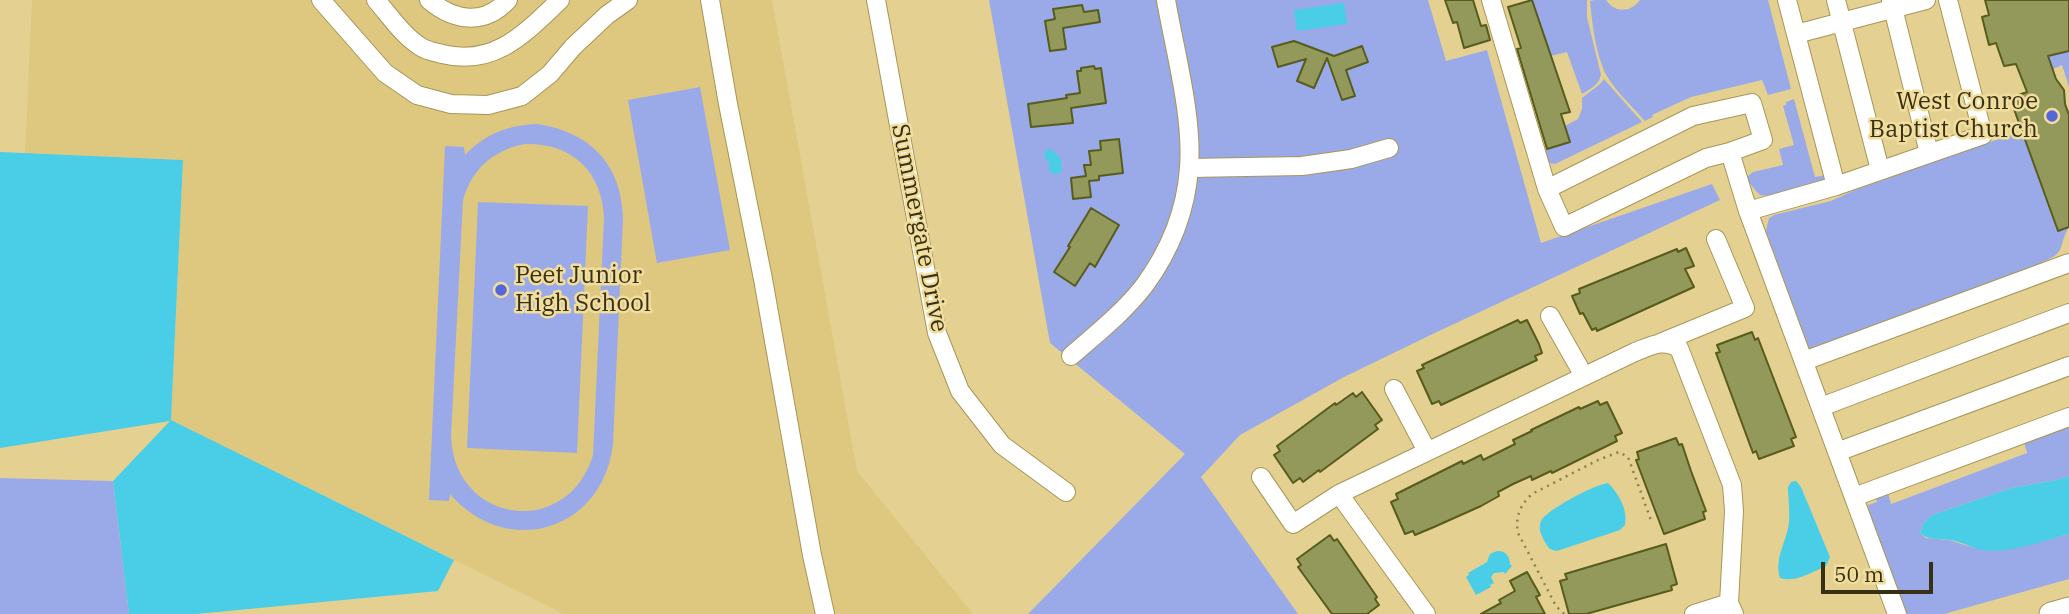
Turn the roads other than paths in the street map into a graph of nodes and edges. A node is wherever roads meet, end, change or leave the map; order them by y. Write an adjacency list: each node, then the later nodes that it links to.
1 (321, 0): 6 (street)
2 (376, 0): 5 (street)
3 (429, 0): 4 (street)
4 (508, 0)
5 (560, 0)
6 (628, 0)
7 (710, 0): 47 (street)
8 (876, 0): 41 (street, Summergate Drive)
9 (1166, 0): 21 (street)
10 (1491, 0): 24 (street)
11 (1787, 0): 17 (street)
12 (1836, 0): 16 (street)
13 (1926, 0): 15 (street)
14 (1948, 0): 20 (street)
15 (1892, 4): 16 (street); 20 (street)
16 (1842, 22): 17 (street); 22 (street)
17 (1796, 34): 23 (street)
18 (1389, 148): 21 (street)
19 (1730, 152): 24 (street); 24 (street); 25 (street)
20 (1929, 153): 22 (street)
21 (1189, 168): 31 (street)
22 (1880, 170): 23 (street)
23 (1836, 186): 25 (street)
24 (1548, 189)
25 (1748, 211): 32 (street)
26 (1716, 239): 30 (street)
27 (2069, 263): 32 (street)
28 (2069, 313): 36 (street)
29 (1550, 316): 34 (street)
30 (1660, 343): 34 (street); 44 (street)
31 (1071, 356)
32 (1804, 361): 36 (street)
33 (2069, 366): 39 (street)
34 (1584, 376): 38 (street)
35 (1394, 389): 38 (street)
36 (1821, 407): 39 (street)
37 (2069, 417): 43 (street)
38 (1427, 452): 42 (street)
39 (1838, 453): 43 (street)
40 (1261, 478): 42 (street)
41 (1066, 492)
42 (1339, 494): 46 (street)
43 (1854, 496): 49 (street)
44 (1731, 609): 48 (street)
45 (2069, 609): 50 (main road)
46 (1422, 613)
47 (825, 614)
48 (1694, 614)
49 (1897, 614)
50 (2051, 614)

